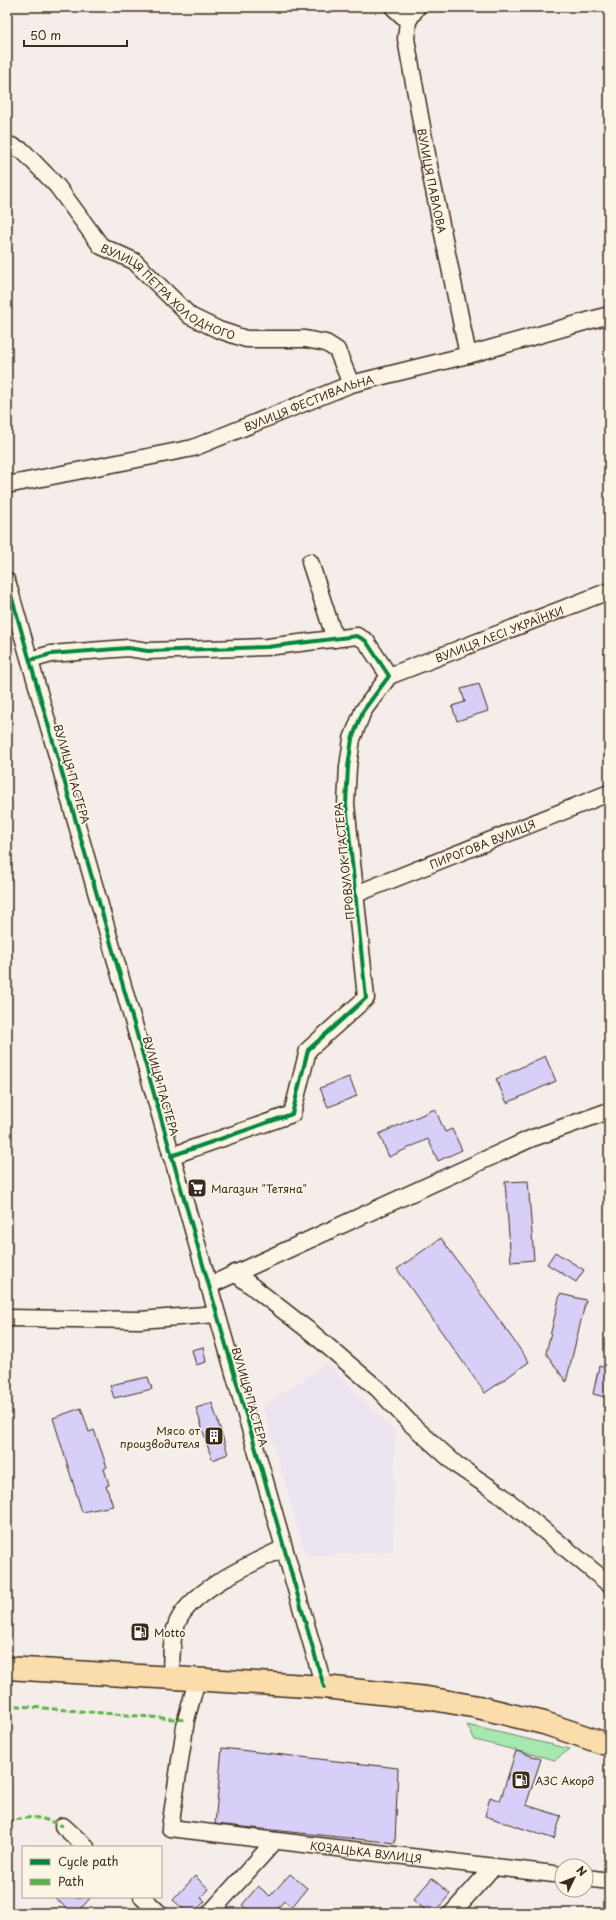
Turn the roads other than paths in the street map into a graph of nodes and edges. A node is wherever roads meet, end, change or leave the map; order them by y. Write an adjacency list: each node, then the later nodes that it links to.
1 (393, 7): 3 (street)
2 (417, 7): 3 (street, ВУЛИЦЯ ПАВЛОВА)
3 (408, 21): 6 (street, ВУЛИЦЯ ПАВЛОВА)
4 (7, 144): 7 (street, ВУЛИЦЯ ПЕТРА ХОЛОДНОГО)
5 (609, 315): 6 (street, ВУЛИЦЯ ФЕСТИВАЛЬНА)
6 (468, 355): 7 (street, ВУЛИЦЯ ФЕСТИВАЛЬНА)
7 (351, 384): 8 (street, ВУЛИЦЯ ФЕСТИВАЛЬНА)
8 (7, 486)
9 (310, 562): 12 (street)
10 (7, 581): 13 (street, ВУЛИЦЯ ПАСТЕРА)
11 (609, 591): 14 (street, ВУЛИЦЯ ЛЕСІ УКРАЇНКИ)
12 (335, 639): 13 (street); 14 (street)
13 (30, 660): 18 (street, ВУЛИЦЯ ПАСТЕРА)
14 (389, 676): 16 (street, ПРОВУЛОК ПАСТЕРА)
15 (609, 793): 16 (street, ПИРОГОВА ВУЛИЦЯ)
16 (356, 894): 18 (street, ПРОВУЛОК ПАСТЕРА)
17 (609, 1111): 19 (street)
18 (171, 1156): 20 (street, ВУЛИЦЯ ПАСТЕРА)
19 (235, 1273): 20 (street); 24 (street)
20 (208, 1286): 21 (street, ВУЛИЦЯ ПАСТЕРА)
21 (217, 1314): 22 (street); 23 (street, ВУЛИЦЯ ПАСТЕРА)
22 (7, 1318)
23 (284, 1548): 26 (street); 28 (street, ВУЛИЦЯ ПАСТЕРА)
24 (609, 1584)
25 (7, 1668): 26 (highway)
26 (171, 1678): 27 (highway)
27 (197, 1680): 28 (highway); 31 (street, КОЗАЦЬКА ВУЛИЦЯ)
28 (324, 1688): 29 (highway)
29 (609, 1745)
30 (63, 1826): 32 (street)
31 (275, 1841): 33 (street, КОЗАЦЬКА ВУЛИЦЯ); 39 (street)
32 (85, 1846)
33 (493, 1867): 34 (street, КОЗАЦЬКА ВУЛИЦЯ); 40 (street)
34 (554, 1874)
35 (594, 1879): 36 (street)
36 (609, 1881)
37 (143, 1898): 38 (street)
38 (159, 1913)
39 (210, 1913)
40 (452, 1913)

